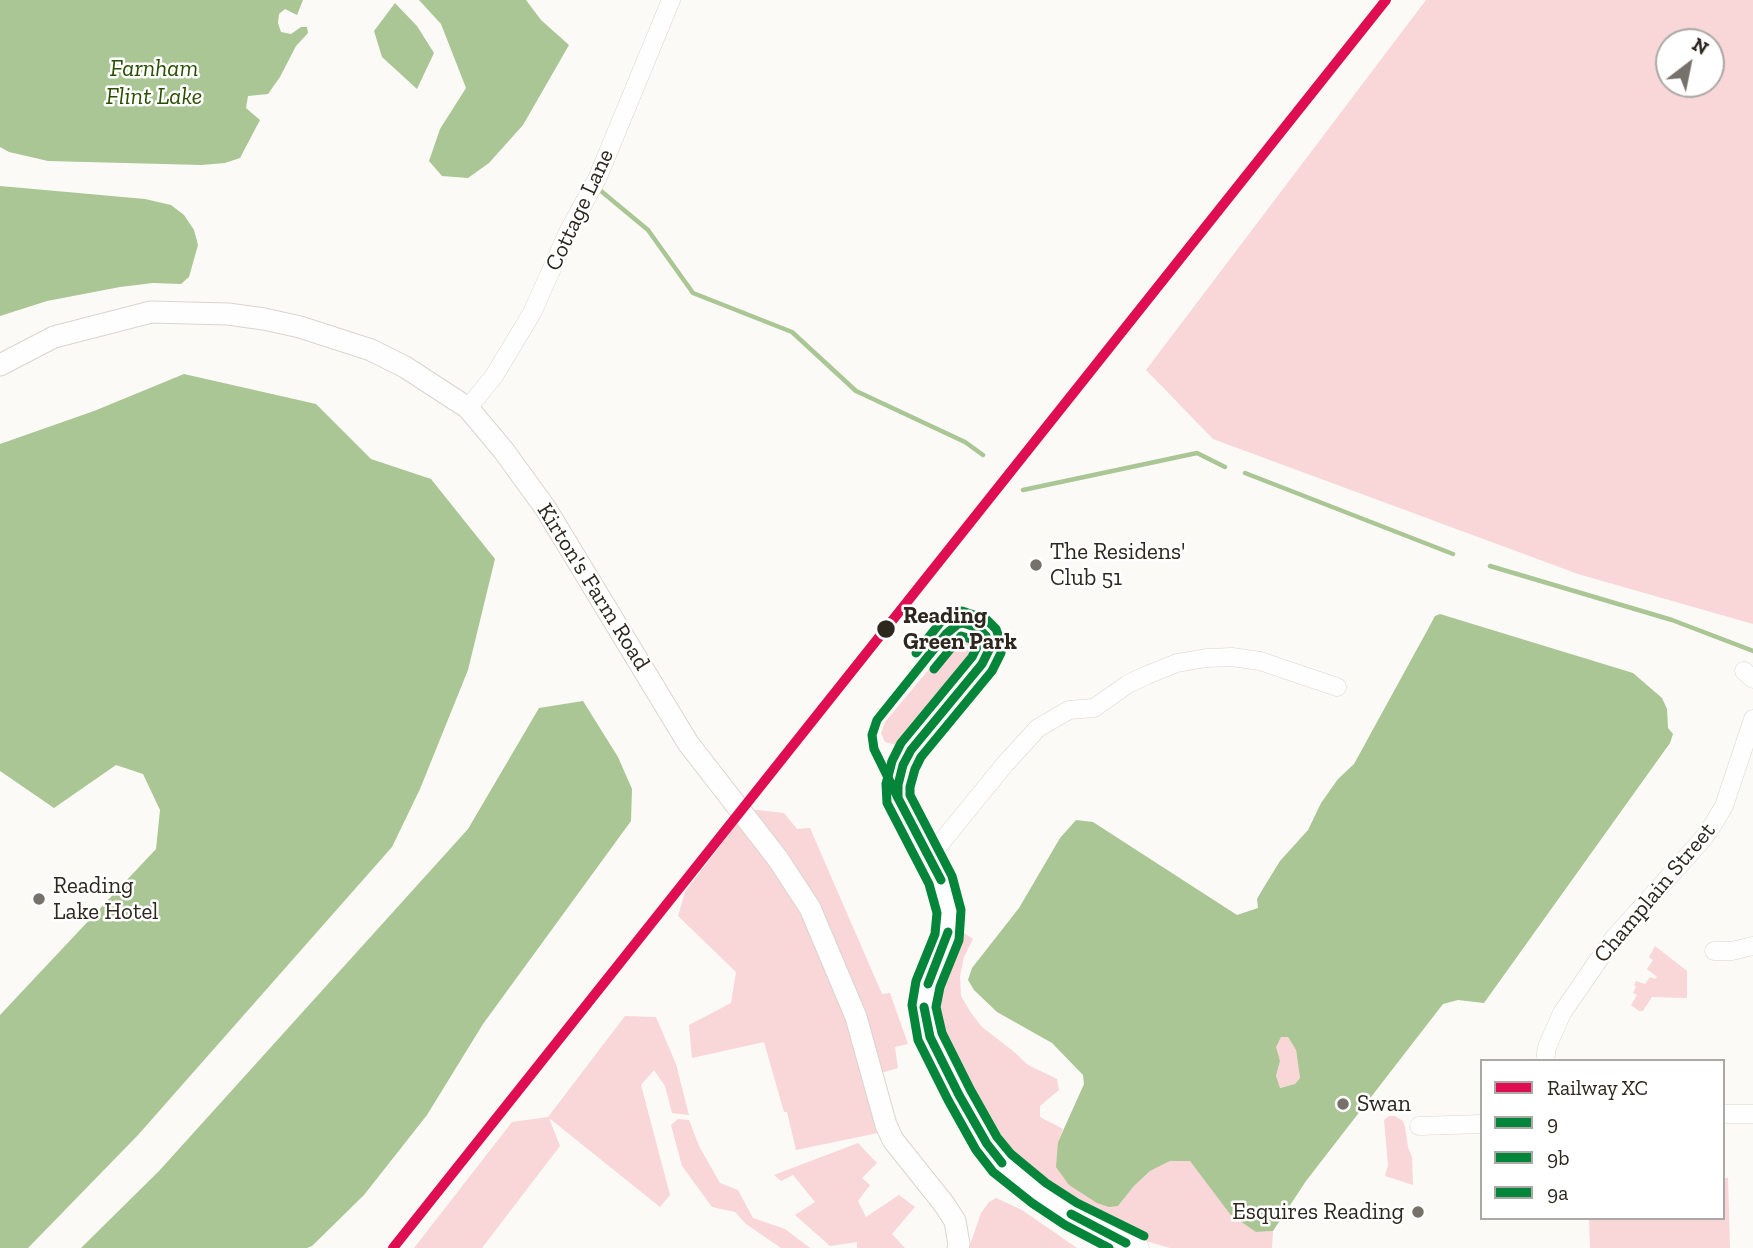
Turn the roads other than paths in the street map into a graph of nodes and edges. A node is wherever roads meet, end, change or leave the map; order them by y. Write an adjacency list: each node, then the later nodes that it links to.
1 (671, 0): 3 (street, Cottage Lane)
2 (0, 365): 3 (street, Kirton's Farm Road)
3 (468, 408): 15 (street, Kirton's Farm Road)
4 (1337, 687): 7 (street)
5 (1753, 719): 10 (street, Champlain Street)
6 (914, 828): 7 (street)
7 (928, 855): 16 (street)
8 (1753, 946): 9 (street)
9 (1714, 951)
10 (1545, 1059)
11 (1725, 1114): 12 (street)
12 (1753, 1114)
13 (1480, 1124): 14 (street)
14 (1419, 1126)
15 (958, 1248)
16 (1140, 1248)

